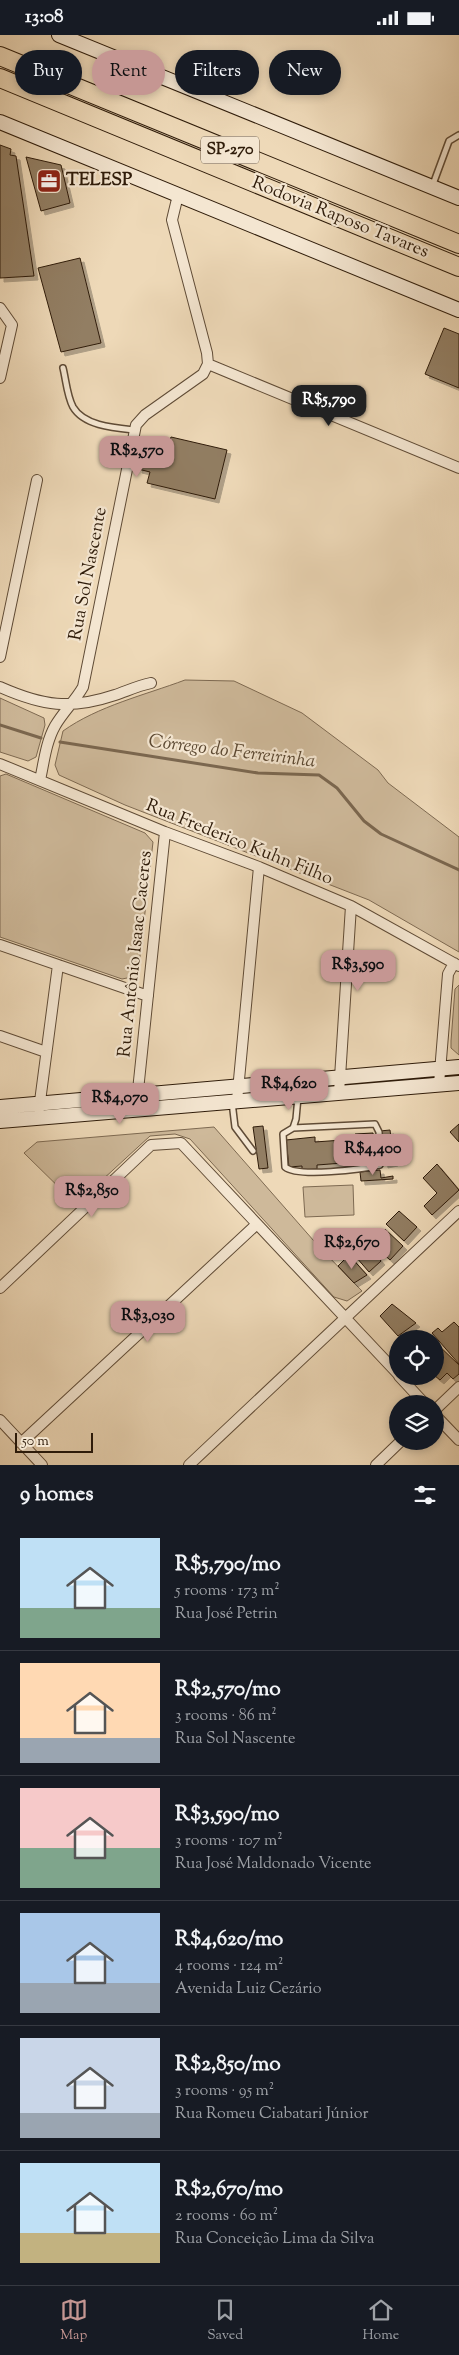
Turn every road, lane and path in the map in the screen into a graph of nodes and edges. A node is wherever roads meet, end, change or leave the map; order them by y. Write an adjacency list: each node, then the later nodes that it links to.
1 (59, 35): 6 (street)
2 (0, 55): 9 (highway, Rodovia Raposo Tavares / SP-270)
3 (0, 78): 10 (highway, Rodovia Raposo Tavares / SP-270)
4 (0, 122): 7 (street)
5 (459, 135): 6 (lane)
6 (432, 187): 8 (street)
7 (178, 195): 12 (street); 14 (street)
8 (459, 199)
9 (459, 245)
10 (459, 267)
11 (0, 308): 13 (street)
12 (459, 310)
13 (5, 335): 16 (street)
14 (208, 364): 17 (street, Rua Sol Nascente); 18 (street)
15 (63, 368): 17 (lane)
16 (0, 378)
17 (135, 430): 23 (street, Rua Sol Nascente)
18 (459, 467)
19 (37, 480): 20 (street)
20 (0, 657)
21 (151, 683): 23 (street)
22 (0, 687): 23 (street)
23 (72, 705): 25 (street, Rua Sol Nascente)
24 (0, 764): 25 (street, Rua Frederico Kuhn Filho)
25 (40, 779): 26 (street, Rua Frederico Kuhn Filho)
26 (165, 833): 27 (street, Rua Frederico Kuhn Filho); 32 (street, Rua Antônio Isaac Caceres)
27 (259, 867): 28 (street, Rua Frederico Kuhn Filho); 41 (street)
28 (351, 906): 31 (street, Rua Frederico Kuhn Filho); 37 (street)
29 (0, 945): 30 (street)
30 (58, 965): 32 (street); 34 (street)
31 (457, 965): 36 (street)
32 (148, 996): 43 (street, Rua Antônio Isaac Caceres)
33 (0, 1036): 34 (street)
34 (46, 1052): 48 (street)
35 (459, 1067): 36 (street)
36 (440, 1069): 37 (street); 40 (street)
37 (340, 1077): 38 (street); 42 (street)
38 (286, 1081): 41 (street); 44 (street)
39 (459, 1083): 40 (street)
40 (439, 1084): 42 (street)
41 (239, 1085): 43 (street); 45 (street)
42 (339, 1093): 44 (street)
43 (137, 1095): 47 (street, Rua Antônio Isaac Caceres); 48 (street)
44 (292, 1097): 45 (street); 50 (lane)
45 (234, 1101): 47 (street); 51 (lane)
46 (0, 1107): 48 (street)
47 (136, 1109): 48 (street)
48 (39, 1111): 49 (street)
49 (0, 1121)
50 (293, 1128): 50 (lane)
51 (253, 1151)
52 (459, 1211): 55 (street)
53 (257, 1224): 54 (street); 55 (street); 64 (street)
54 (0, 1288)
55 (345, 1318): 56 (street); 67 (street)
56 (389, 1365)
57 (407, 1385): 59 (street)
58 (459, 1387): 60 (street)
59 (417, 1395)
60 (444, 1401)
61 (0, 1420): 64 (street)
62 (444, 1424): 63 (street)
63 (459, 1440)
64 (22, 1443): 66 (street)
65 (392, 1450): 68 (street)
66 (42, 1465)
67 (189, 1465)
68 (376, 1465)

